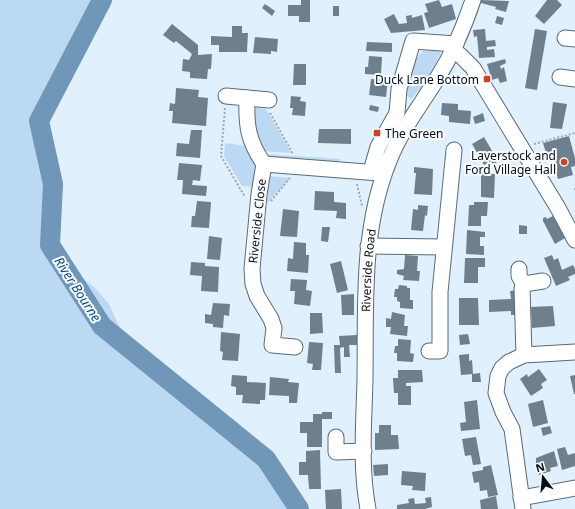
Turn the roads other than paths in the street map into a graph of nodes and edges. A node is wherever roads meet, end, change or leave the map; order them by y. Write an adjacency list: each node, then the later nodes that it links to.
1 (473, 0): 2 (street, Riverside Road)
2 (454, 47): 6 (street, Riverside Road); 7 (street, Riverside Road); 11 (street)
3 (226, 96): 4 (street)
4 (247, 98): 5 (street); 9 (street, Riverside Close)
5 (269, 100)
6 (397, 113): 7 (street); 10 (street, Riverside Road)
7 (406, 125): 10 (street, Riverside Road)
8 (454, 150): 13 (street)
9 (264, 164): 10 (street); 17 (street, Riverside Close)
10 (377, 172): 12 (street, Riverside Road)
11 (575, 240)
12 (368, 246): 13 (street); 22 (street, Riverside Road)
13 (444, 247): 18 (street)
14 (519, 269): 16 (street)
15 (543, 281): 16 (street)
16 (524, 284): 20 (street)
17 (295, 346)
18 (439, 351)
19 (575, 352): 20 (street)
20 (524, 355): 24 (street)
21 (336, 436): 22 (street)
22 (364, 451): 25 (street, Riverside Road)
23 (575, 488): 24 (street)
24 (522, 503)
25 (368, 509)

